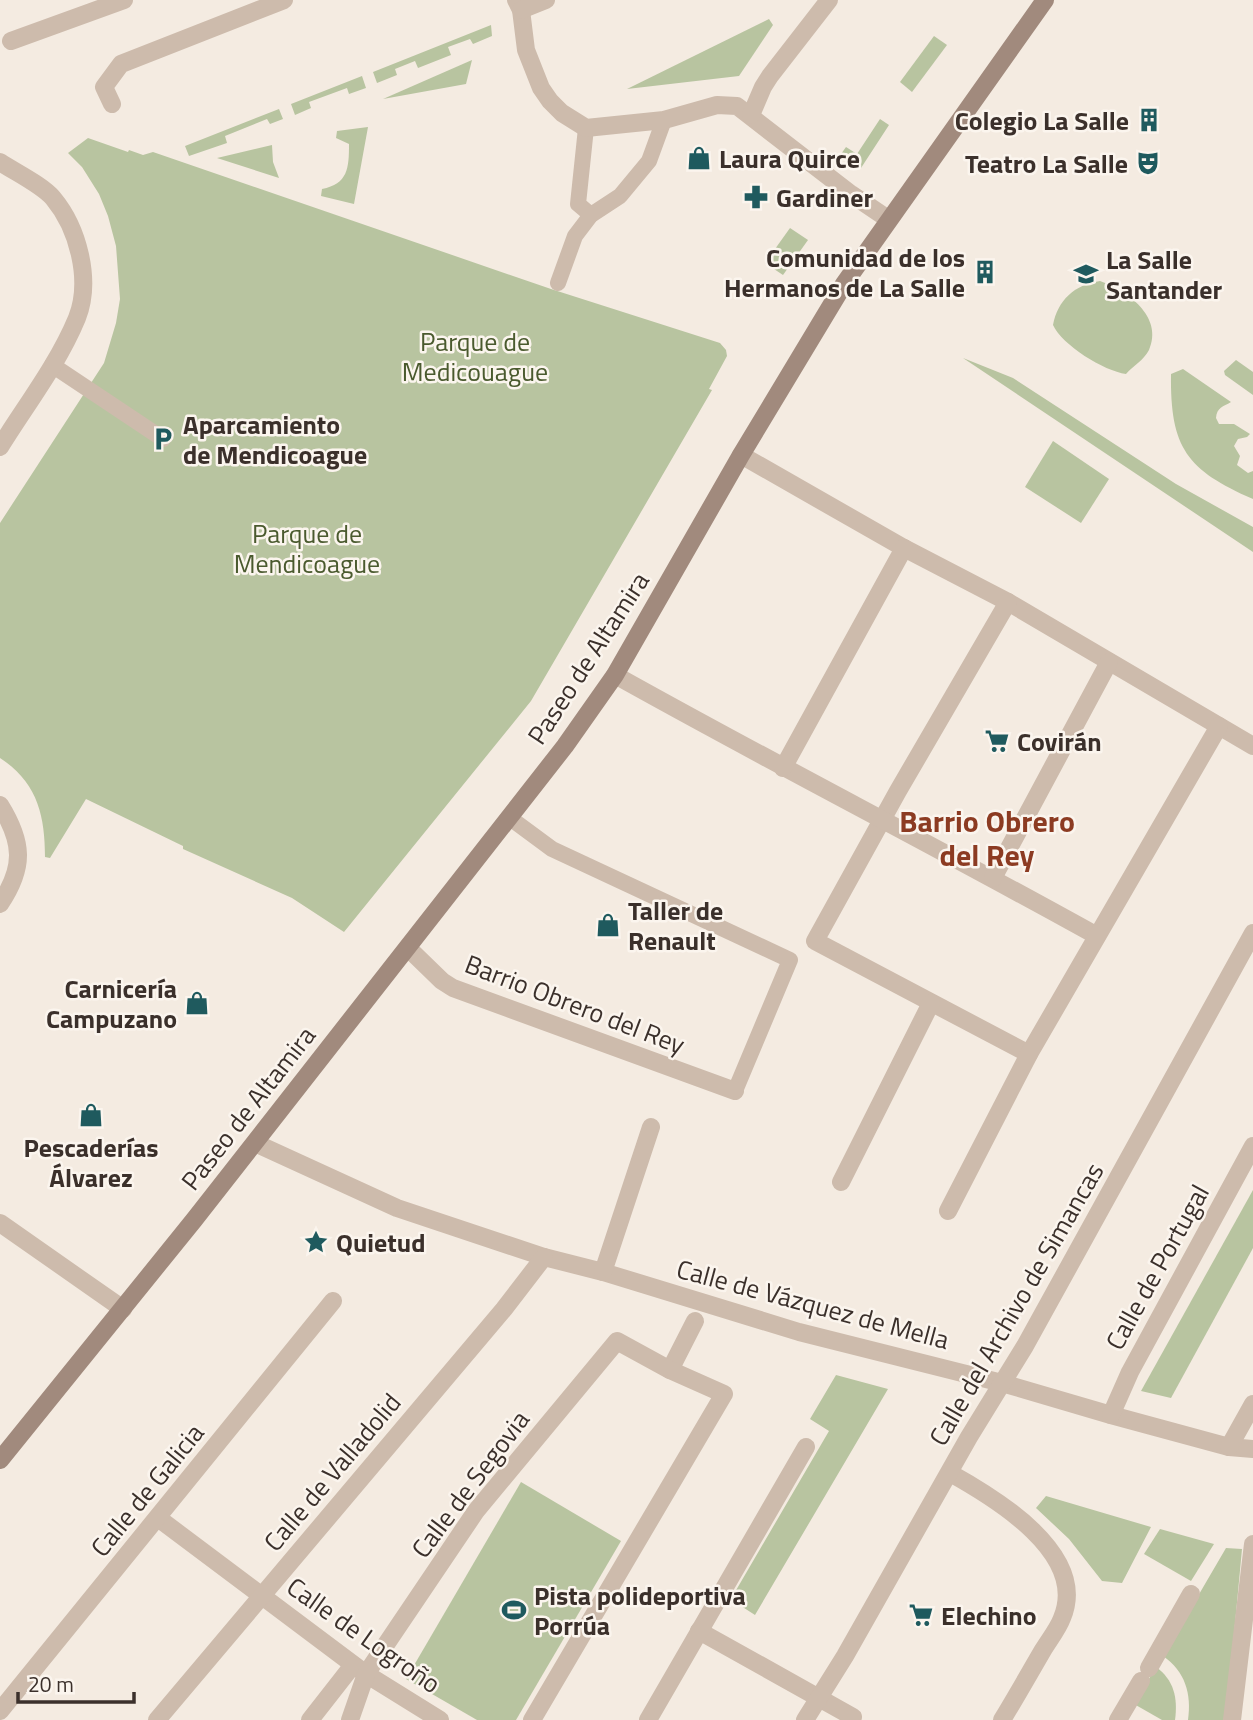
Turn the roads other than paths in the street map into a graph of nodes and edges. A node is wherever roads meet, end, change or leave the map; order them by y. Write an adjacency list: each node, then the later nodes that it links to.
1 (124, 0): 7 (street)
2 (284, 0): 8 (street)
3 (546, 0): 6 (street)
4 (829, 0): 9 (street)
5 (1045, 0): 14 (main road, Paseo de Altamira)
6 (518, 5): 11 (street)
7 (11, 41)
8 (113, 104)
9 (751, 115): 10 (street); 14 (street)
10 (664, 120): 11 (street); 13 (lane)
11 (586, 128): 13 (lane)
12 (0, 162): 16 (street)
13 (591, 215): 15 (lane)
14 (888, 219): 19 (main road, Paseo de Altamira)
15 (558, 283)
16 (52, 365): 17 (lane); 18 (street)
17 (163, 439)
18 (0, 447)
19 (741, 455): 20 (street); 23 (main road, Paseo de Altamira)
20 (904, 548): 21 (street); 26 (street)
21 (1007, 602): 22 (street); 29 (street)
22 (1109, 662): 24 (street); 30 (street)
23 (615, 675): 26 (street); 28 (main road, Paseo de Altamira)
24 (1219, 726): 25 (street); 33 (street)
25 (1253, 746)
26 (783, 768): 29 (street)
27 (0, 805): 31 (street)
28 (510, 818): 34 (main road, Paseo de Altamira); 37 (lane)
29 (882, 820): 30 (street); 35 (street)
30 (993, 878): 33 (street)
31 (0, 904)
32 (1253, 933): 50 (street, Calle del Archivo de Simancas)
33 (1097, 936): 36 (street)
34 (408, 948): 37 (street, Barrio Obrero del Rey); 39 (main road, Paseo de Altamira)
35 (931, 1003): 36 (street); 41 (street)
36 (1029, 1054): 42 (street)
37 (735, 1091)
38 (651, 1127): 45 (street)
39 (255, 1143): 44 (street, Calle de Vázquez de Mella); 47 (main road, Paseo de Altamira)
40 (1253, 1146): 52 (street, Calle de Portugal)
41 (841, 1182)
42 (948, 1211)
43 (0, 1223): 47 (street)
44 (544, 1257): 45 (street, Calle de Vázquez de Mella); 61 (street, Calle de Valladolid)
45 (603, 1272): 50 (street, Calle de Vázquez de Mella)
46 (333, 1301): 58 (street, Calle de Galicia)
47 (124, 1309): 56 (main road, Paseo de Altamira)
48 (695, 1321): 49 (street)
49 (670, 1370): 63 (street, Calle de Segovia); 71 (street)
50 (1002, 1383): 52 (street, Calle de Vázquez de Mella); 57 (street, Calle del Archivo de Simancas)
51 (1253, 1404): 54 (street)
52 (1111, 1415): 54 (street, Calle de Vázquez de Mella)
53 (806, 1447): 62 (street)
54 (1229, 1447): 55 (street, Calle de Vázquez de Mella)
55 (1253, 1449)
56 (0, 1460)
57 (950, 1473): 64 (street, Calle del Archivo de Simancas); 74 (street)
58 (158, 1518): 61 (street, Calle de Logroño); 65 (street, Calle de Galicia)
59 (1253, 1544): 76 (street)
60 (1191, 1594): 75 (street)
61 (262, 1595): 63 (street, Calle de Logroño); 67 (street, Calle de Valladolid)
62 (699, 1631): 64 (street); 72 (street)
63 (359, 1670): 68 (street, Calle de Segovia); 69 (street, Calle de Segovia); 70 (street, Calle de Logroño)
64 (818, 1698): 66 (street); 73 (street, Calle del Archivo de Simancas)
65 (0, 1711)
66 (853, 1717)
67 (157, 1720)
68 (310, 1720)
69 (350, 1720)
70 (440, 1720)
71 (532, 1720)
72 (648, 1720)
73 (805, 1720)
74 (1002, 1720)
75 (1118, 1720)
76 (1232, 1720)

